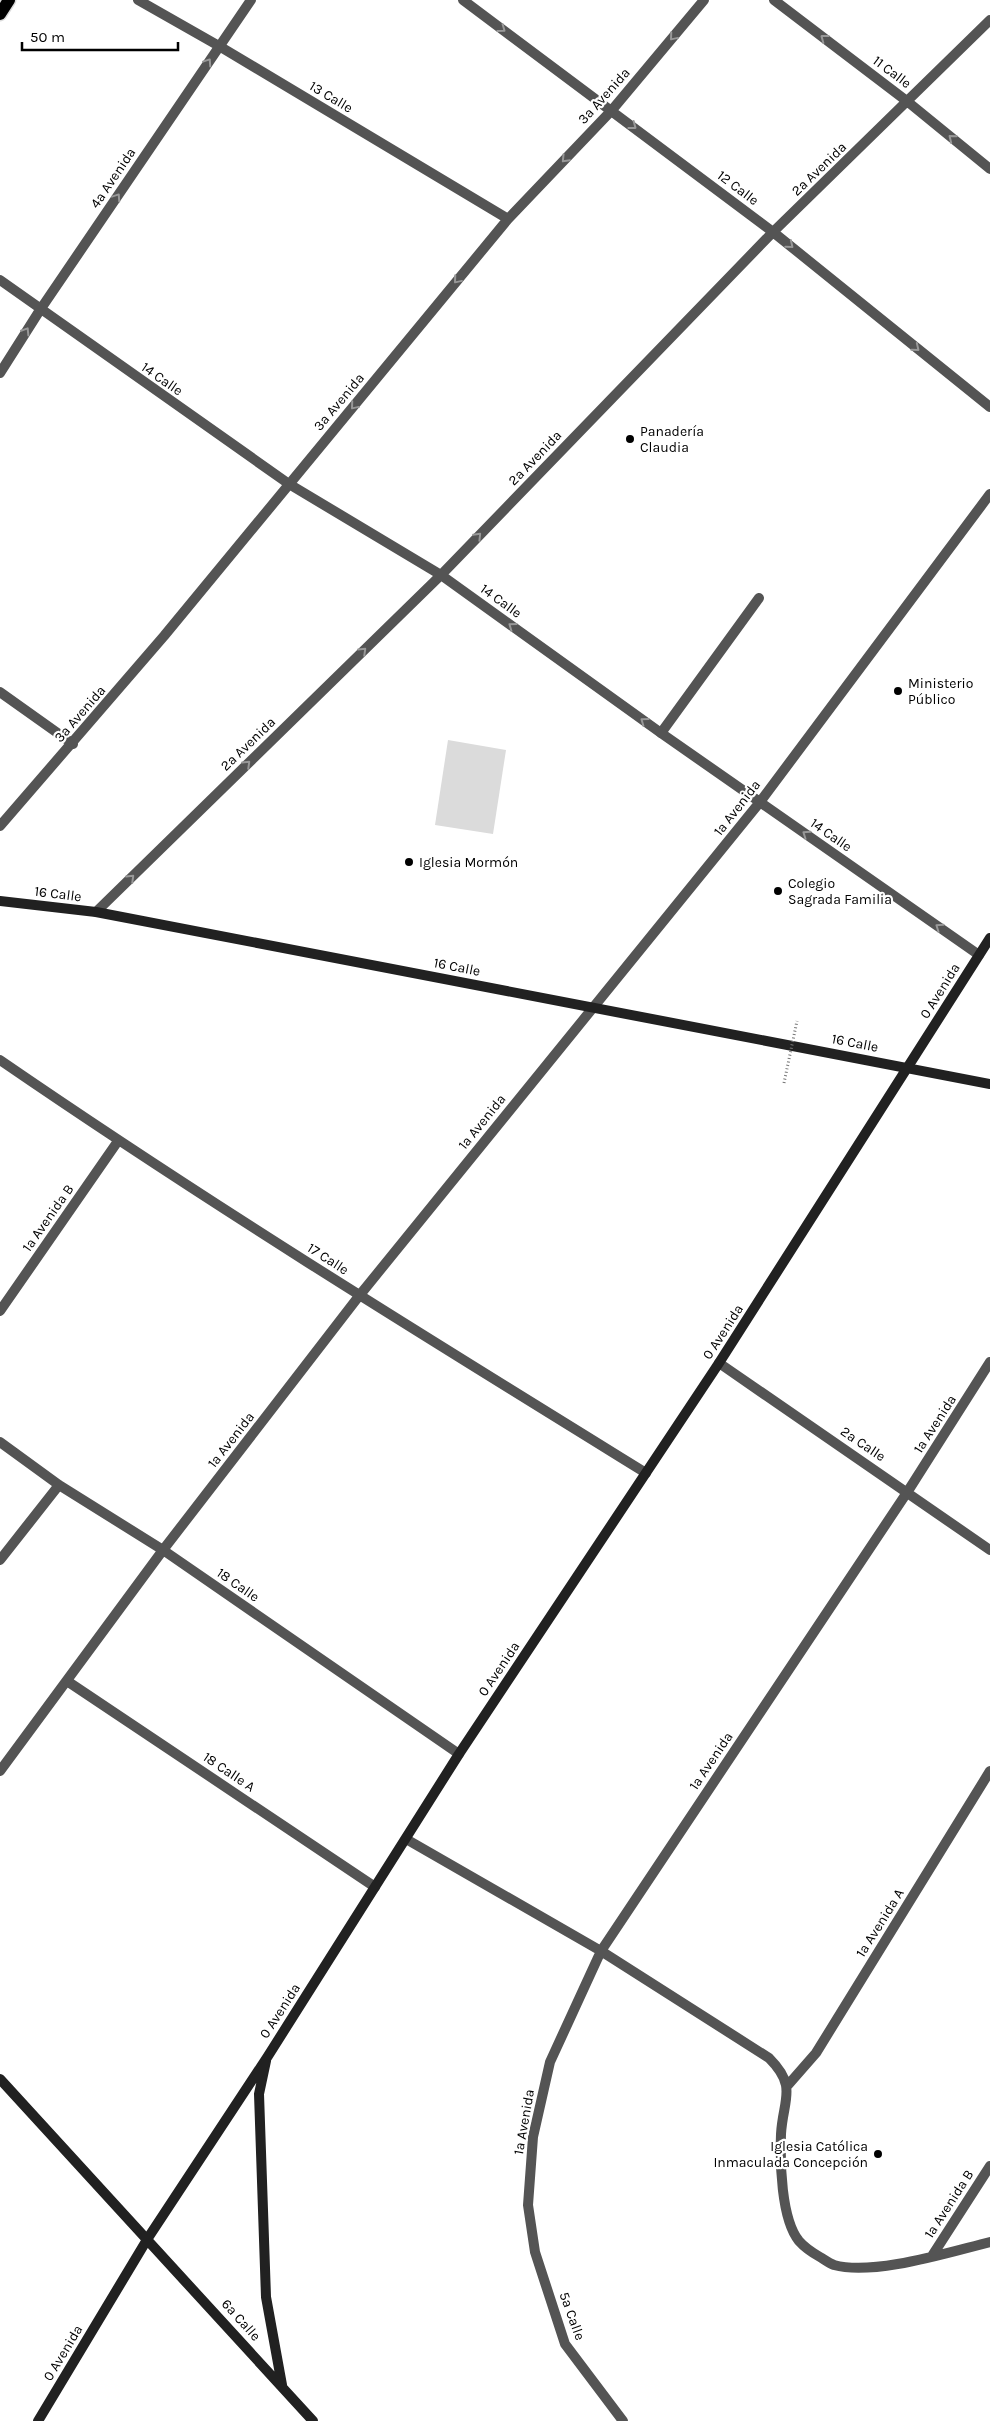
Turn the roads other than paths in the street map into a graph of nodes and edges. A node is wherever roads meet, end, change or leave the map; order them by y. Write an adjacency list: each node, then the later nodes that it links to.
1 (10, 0): 7 (main road)
2 (138, 0): 9 (street, 13 Calle)
3 (251, 0): 9 (street, 4a Avenida)
4 (463, 0): 11 (street, 12 Calle, one-way to 11)
5 (704, 0): 11 (street, 3a Avenida, one-way to 11)
6 (774, 0): 10 (street, 11 Calle, one-way to 6)
7 (0, 14)
8 (990, 20): 10 (street, 2a Avenida)
9 (219, 46): 13 (street, 13 Calle); 16 (street, 4a Avenida, one-way to 9)
10 (908, 102): 12 (street, 11 Calle, one-way to 10); 14 (street, 2a Avenida)
11 (612, 110): 13 (street, 3a Avenida, one-way to 13); 14 (street, 12 Calle, one-way to 14)
12 (990, 169)
13 (508, 219): 19 (street, 3a Avenida, one-way to 19)
14 (773, 232): 18 (street, 12 Calle, one-way to 18); 21 (street, 2a Avenida, one-way to 14)
15 (0, 280): 16 (street, 14 Calle)
16 (40, 310): 17 (street, 4a Avenida, one-way to 16); 19 (street, 14 Calle)
17 (0, 372)
18 (990, 407)
19 (289, 484): 21 (street, 14 Calle); 25 (street, 3a Avenida)
20 (990, 494): 26 (street, 1a Avenida)
21 (441, 575): 24 (street, 14 Calle, one-way to 21); 29 (street, 2a Avenida, one-way to 21)
22 (759, 598): 24 (street)
23 (0, 692): 25 (street)
24 (660, 733): 26 (street, 14 Calle)
25 (73, 744): 27 (street, 3a Avenida)
26 (760, 802): 31 (street, 14 Calle, one-way to 26); 32 (street, 1a Avenida)
27 (0, 826)
28 (0, 901): 29 (street, 16 Calle)
29 (96, 912): 32 (street, 16 Calle)
30 (990, 938): 31 (street, 0 Avenida)
31 (979, 955): 34 (street, 0 Avenida)
32 (594, 1007): 34 (street, 16 Calle); 37 (street, 1a Avenida)
33 (0, 1060): 36 (street, 17 Calle)
34 (908, 1067): 35 (street, 16 Calle); 40 (street, 0 Avenida)
35 (990, 1084)
36 (118, 1141): 37 (street, 17 Calle); 38 (street, 1a Avenida B)
37 (359, 1296): 42 (street, 17 Calle); 45 (street, 1a Avenida)
38 (0, 1311)
39 (990, 1362): 44 (street, 1a Avenida)
40 (719, 1363): 42 (street, 0 Avenida); 44 (street, 2a Calle)
41 (0, 1442): 43 (street, 18 Calle)
42 (646, 1474): 49 (street, 0 Avenida)
43 (59, 1485): 45 (street, 18 Calle); 47 (street)
44 (908, 1491): 46 (street, 2a Calle); 54 (street, 1a Avenida)
45 (163, 1550): 48 (street, 1a Avenida); 49 (street, 18 Calle)
46 (990, 1550)
47 (0, 1560)
48 (67, 1681): 50 (street, 1a Avenida); 53 (street, 18 Calle A)
49 (459, 1754): 52 (street, 0 Avenida)
50 (0, 1771)
51 (990, 1771): 57 (street, 1a Avenida A)
52 (406, 1839): 53 (street, 0 Avenida); 54 (street)
53 (375, 1887): 55 (street, 0 Avenida)
54 (601, 1951): 57 (street); 59 (street, 1a Avenida)
55 (268, 2056): 60 (street, 0 Avenida); 63 (street)
56 (0, 2079): 60 (street, 6a Calle)
57 (788, 2085): 62 (street)
58 (990, 2166): 62 (street, 1a Avenida B)
59 (528, 2205): 66 (street, 5a Calle)
60 (148, 2238): 63 (street, 6a Calle); 64 (street, 0 Avenida)
61 (990, 2242): 62 (street)
62 (932, 2256)
63 (283, 2386): 65 (street, 6a Calle)
64 (38, 2421)
65 (313, 2421)
66 (623, 2421)

